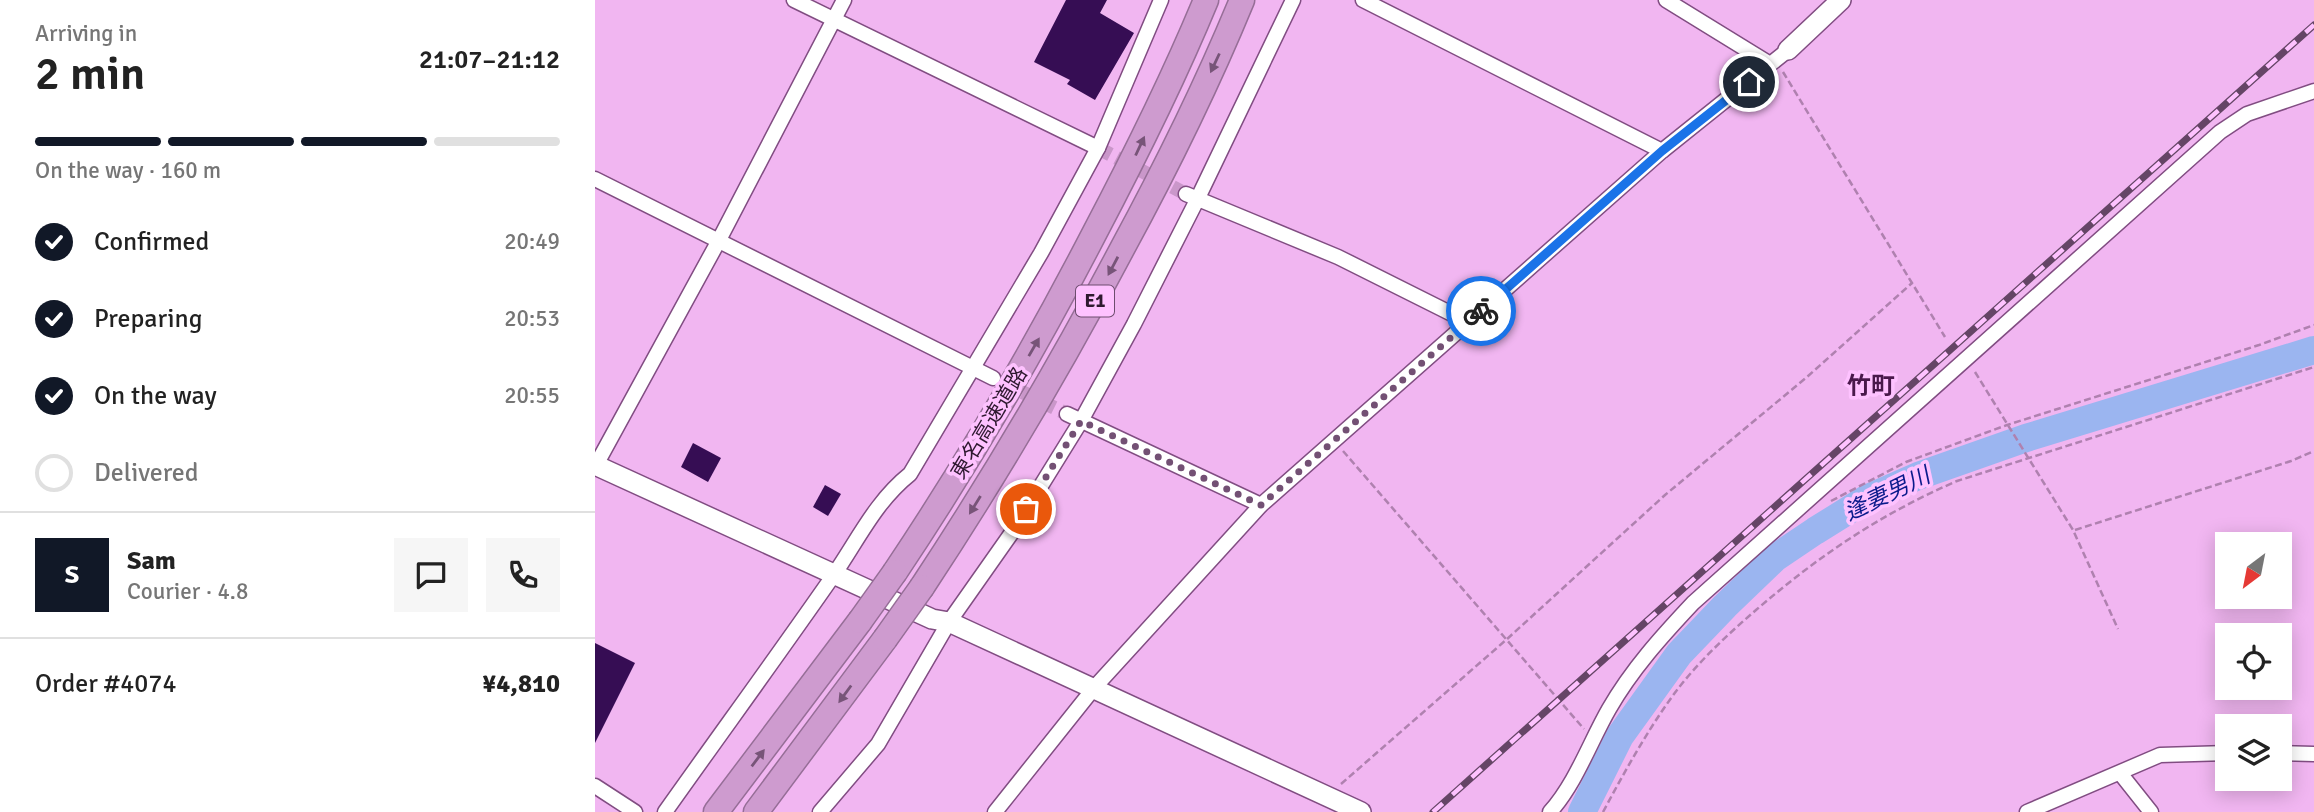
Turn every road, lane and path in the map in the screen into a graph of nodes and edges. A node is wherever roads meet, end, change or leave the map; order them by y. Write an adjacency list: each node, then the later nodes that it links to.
1 (794, 0): 10 (street)
2 (844, 0): 10 (street)
3 (1161, 0): 13 (street)
4 (1206, 0): 50 (highway, 東名高速道路 / E1, one-way to 4, bridge)
5 (1242, 0): 51 (highway, 東名高速道路 / E1, one-way to 51, bridge)
6 (1293, 0): 16 (street)
7 (1363, 0): 14 (street)
8 (1667, 0): 11 (street)
9 (1841, 0): 11 (street)
10 (834, 19): 13 (street); 17 (street)
11 (1778, 58): 14 (street); 18 (path)
12 (2314, 91): 22 (street)
13 (1098, 148): 23 (street)
14 (1662, 151): 19 (street)
15 (595, 179): 17 (street)
16 (1191, 197): 19 (street); 27 (street)
17 (719, 242): 23 (street); 32 (street)
18 (1912, 284): 21 (path); 39 (path)
19 (1468, 322): 29 (street)
20 (2314, 325): 28 (path)
21 (1945, 337)
22 (1965, 358): 28 (path); 41 (street)
23 (974, 367): 25 (street); 36 (street)
24 (2314, 367): 31 (path)
25 (993, 378)
26 (1067, 414): 27 (street)
27 (1081, 421): 34 (street); 37 (street)
28 (2007, 425): 31 (path); 33 (path)
29 (1335, 442): 34 (street); 39 (path)
30 (2314, 451): 35 (path)
31 (2027, 455): 35 (path); 56 (path)
32 (595, 466): 36 (street)
33 (1828, 503)
34 (1261, 505): 40 (street)
35 (2073, 530): 38 (path)
36 (835, 573): 37 (street); 49 (street)
37 (949, 622): 40 (street); 52 (street)
38 (2118, 629)
39 (1506, 640): 41 (path); 46 (path)
40 (1094, 688): 53 (street); 54 (street)
41 (1593, 739): 55 (street)
42 (2215, 753): 45 (street)
43 (2292, 753): 44 (street)
44 (2314, 754)
45 (2120, 773): 57 (street); 58 (street)
46 (1341, 784)
47 (595, 786): 48 (street)
48 (635, 812)
49 (665, 812)
50 (716, 812)
51 (756, 812)
52 (820, 812)
53 (995, 812)
54 (1361, 812)
55 (1550, 812)
56 (1603, 812)
57 (2028, 812)
58 (2151, 812)

